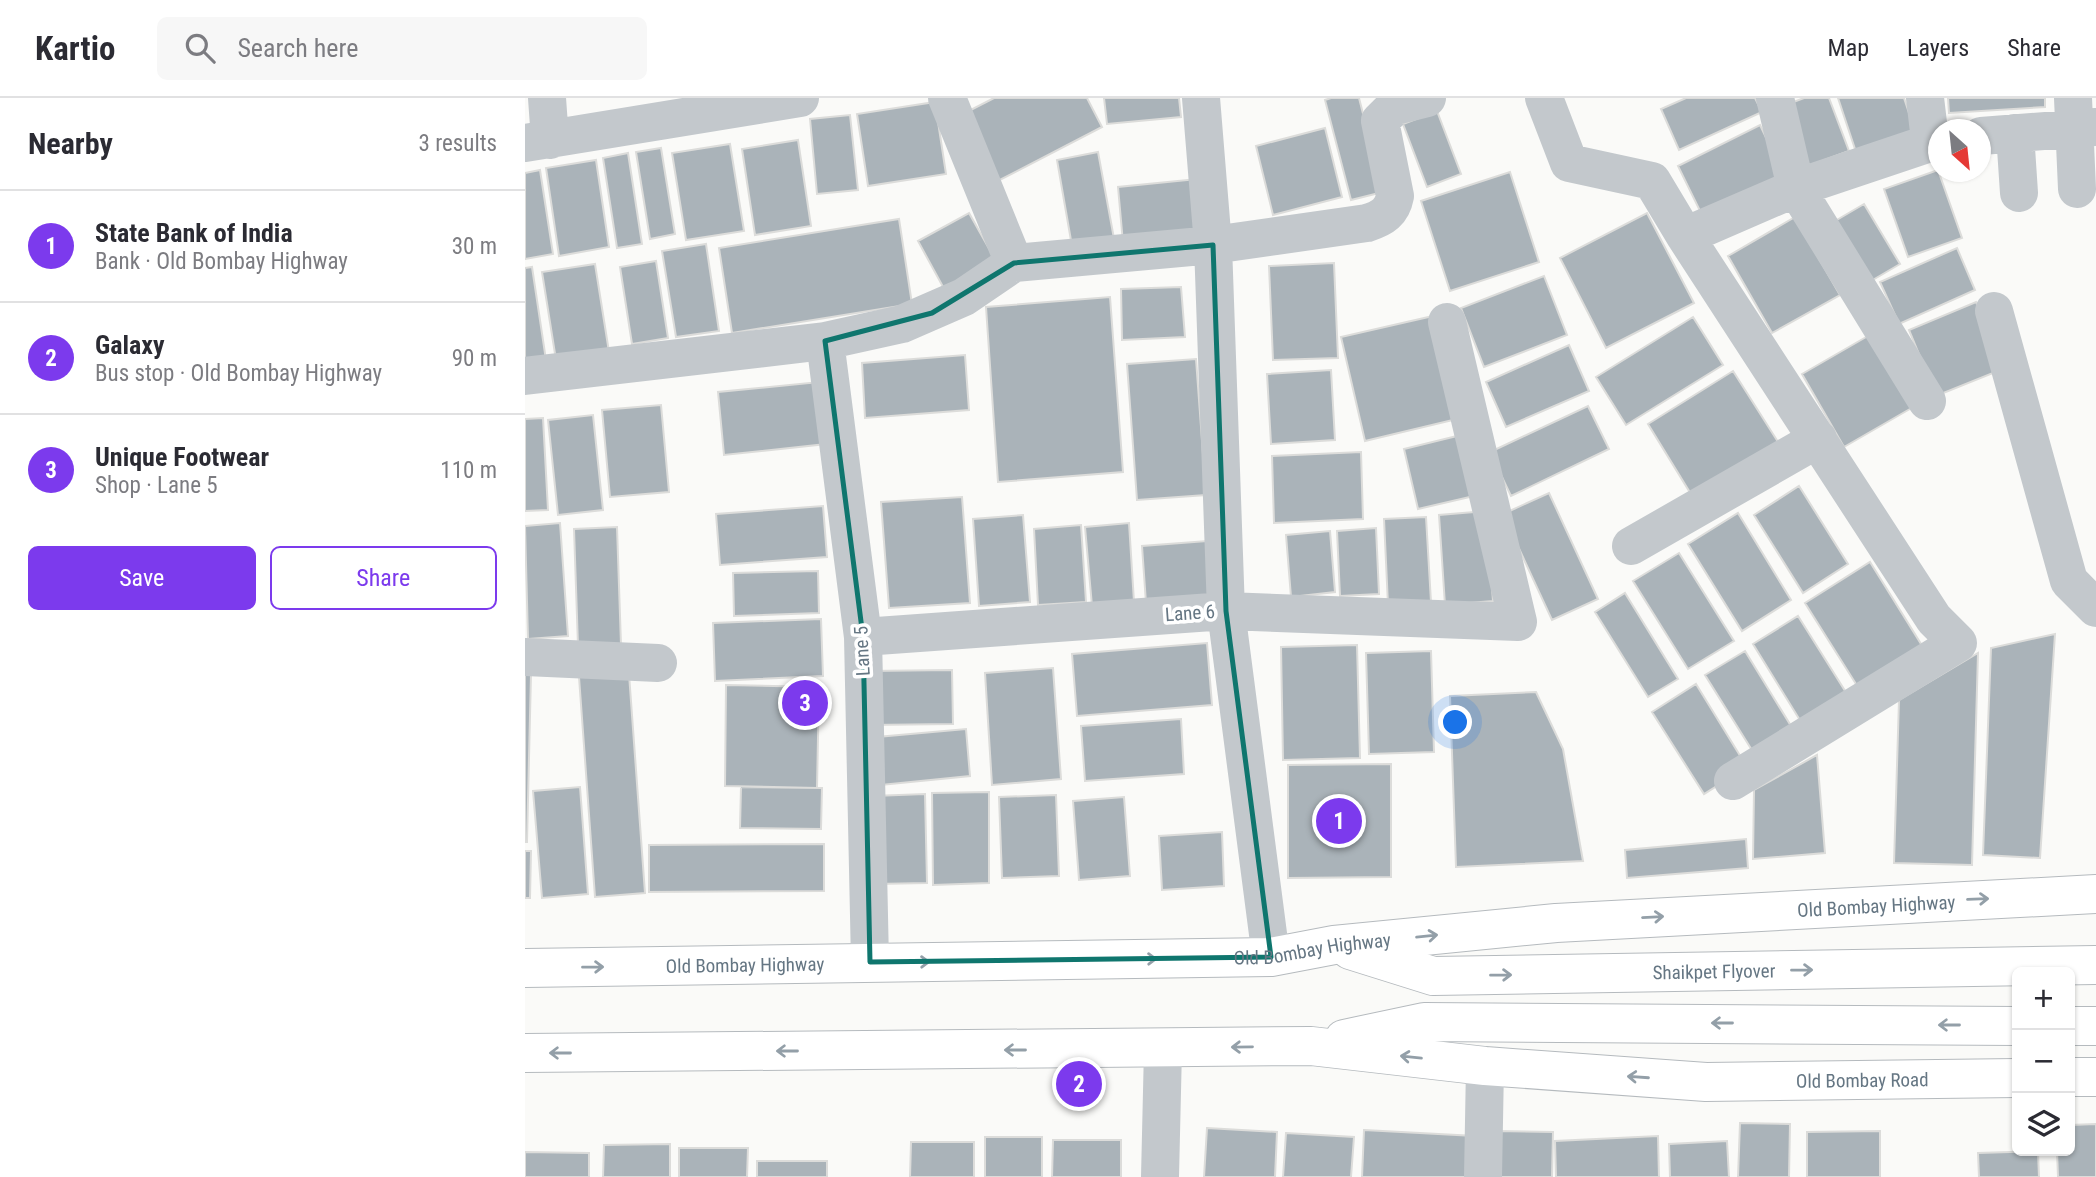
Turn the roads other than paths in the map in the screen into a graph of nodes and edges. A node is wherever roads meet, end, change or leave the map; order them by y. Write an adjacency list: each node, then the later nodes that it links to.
1 (547, 98): 12 (street)
2 (800, 98): 12 (street)
3 (947, 98): 19 (street)
4 (1201, 98): 18 (street)
5 (1427, 98): 18 (street)
6 (1544, 98): 17 (street)
7 (1775, 98): 14 (street)
8 (1924, 98): 10 (street)
9 (2081, 118): 11 (street); 15 (street)
10 (1929, 119)
11 (1998, 135): 16 (street)
12 (538, 141)
13 (1928, 142): 14 (street)
14 (1796, 188): 17 (street); 24 (street)
15 (2077, 189)
16 (2019, 193)
17 (1685, 236): 25 (street)
18 (1213, 245): 19 (street); 28 (street)
19 (1014, 263): 22 (street)
20 (1994, 311): 27 (street)
21 (1447, 322): 28 (street, Lane 6)
22 (825, 341): 23 (street); 29 (street, Lane 5)
23 (525, 376)
24 (1927, 401)
25 (1818, 439): 26 (street); 32 (street)
26 (1631, 546)
27 (2096, 608)
28 (1226, 611): 29 (street, Lane 6); 35 (street)
29 (863, 637): 36 (street, Lane 5)
30 (525, 657): 31 (street)
31 (658, 663)
32 (1733, 781)
33 (2096, 894): 34 (main road, Old Bombay Highway, one-way to 33)
34 (1334, 945): 35 (main road, Old Bombay Highway); 37 (main road, Shaikpet Flyover, one-way to 37)
35 (1271, 957): 36 (main road, Old Bombay Highway, one-way to 35)
36 (870, 962): 38 (main road, Old Bombay Highway, one-way to 36)
37 (2096, 965)
38 (525, 968)
39 (2012, 1026): 42 (main road, one-way to 42)
40 (2075, 1026): 41 (main road)
41 (2096, 1026)
42 (1311, 1046): 43 (main road, one-way to 43); 45 (main road, one-way to 42)
43 (1163, 1049): 44 (main road, one-way to 44); 49 (street)
44 (525, 1053)
45 (1485, 1066): 48 (main road, Old Bombay Road, one-way to 45); 50 (street)
46 (2075, 1077): 47 (main road)
47 (2096, 1077)
48 (2012, 1078)
49 (1160, 1177)
50 (1483, 1177)

